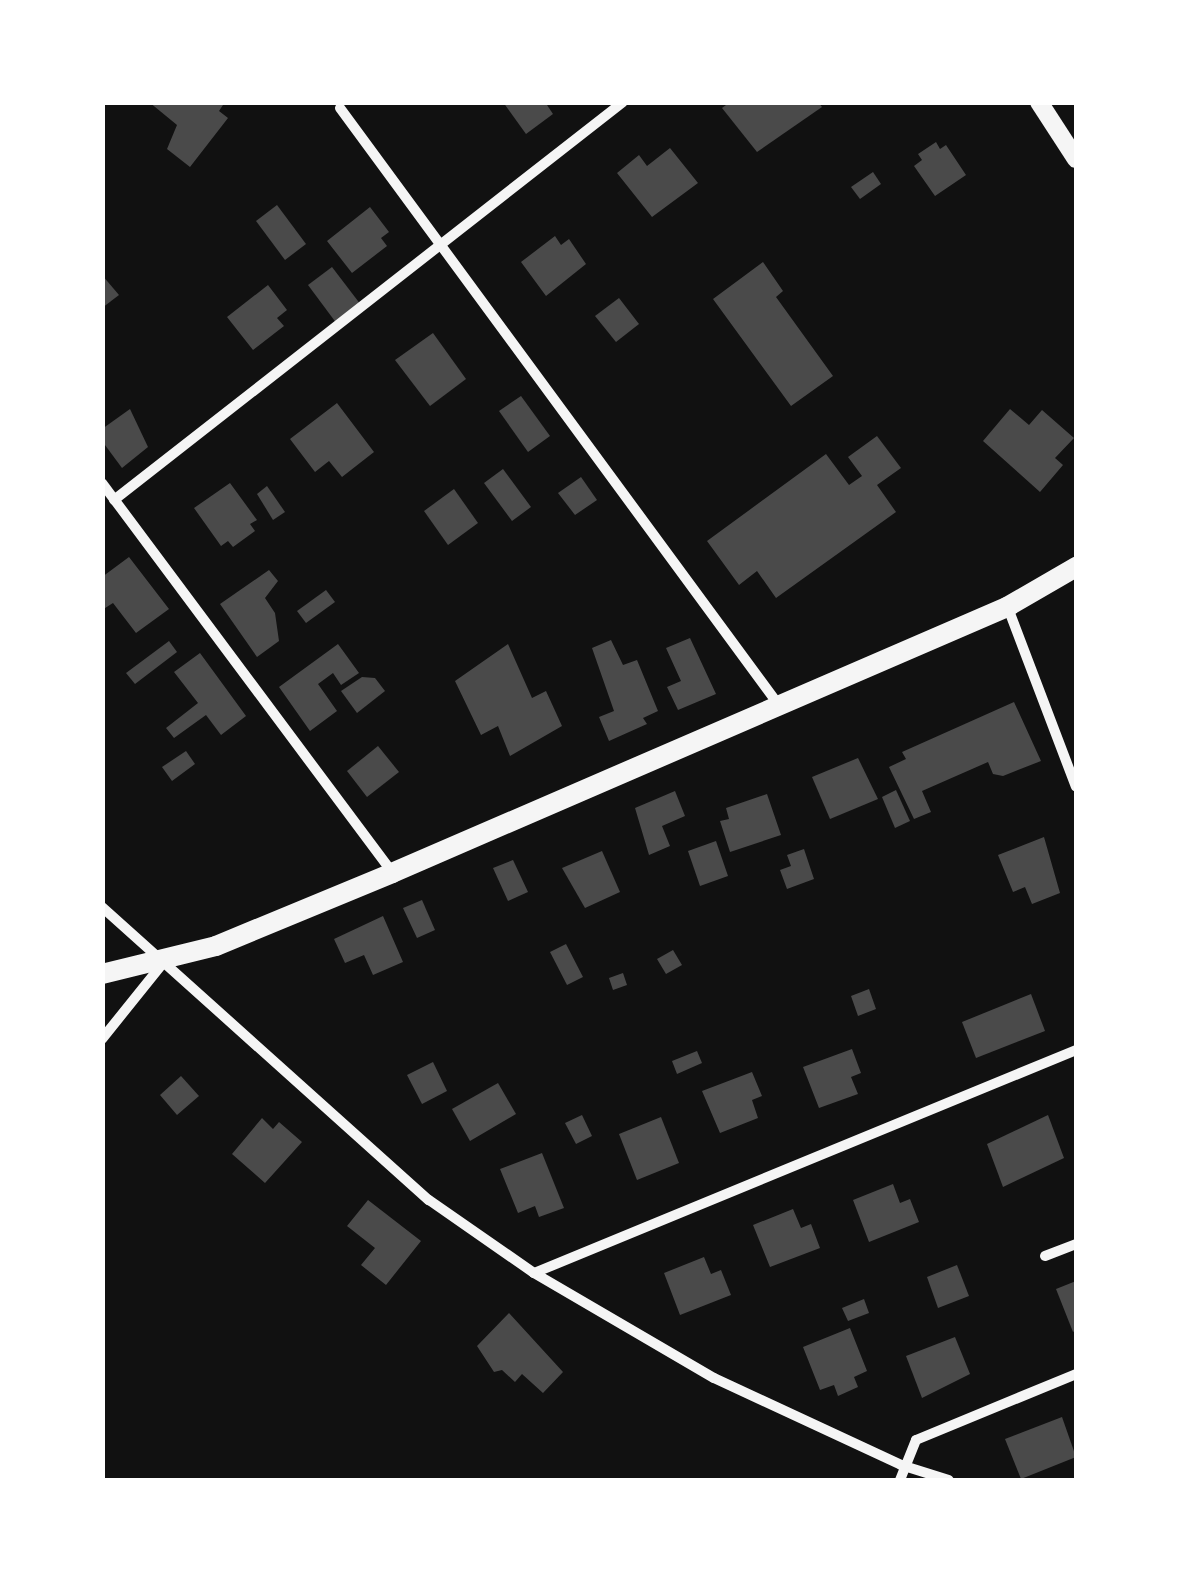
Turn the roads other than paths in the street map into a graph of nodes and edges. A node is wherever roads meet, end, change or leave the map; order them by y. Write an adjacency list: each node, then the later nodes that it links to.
1 (623, 102): 5 (street)
2 (1039, 102): 4 (street)
3 (340, 108): 5 (street)
4 (1076, 159)
5 (440, 245): 7 (street); 10 (street)
6 (102, 483): 7 (street)
7 (114, 500): 12 (street)
8 (1076, 567): 9 (main road)
9 (1007, 607): 10 (main road); 11 (street)
10 (778, 704): 12 (main road)
11 (1076, 787)
12 (392, 873): 14 (main road)
13 (102, 908): 14 (street)
14 (164, 963): 15 (main road); 16 (street); 20 (street)
15 (102, 974)
16 (102, 1039)
17 (1076, 1050): 20 (street)
18 (1076, 1244): 19 (street)
19 (1046, 1256)
20 (534, 1273): 22 (street)
21 (1076, 1374): 22 (street)
22 (902, 1466): 23 (street); 24 (street)
23 (900, 1480)
24 (949, 1480)

